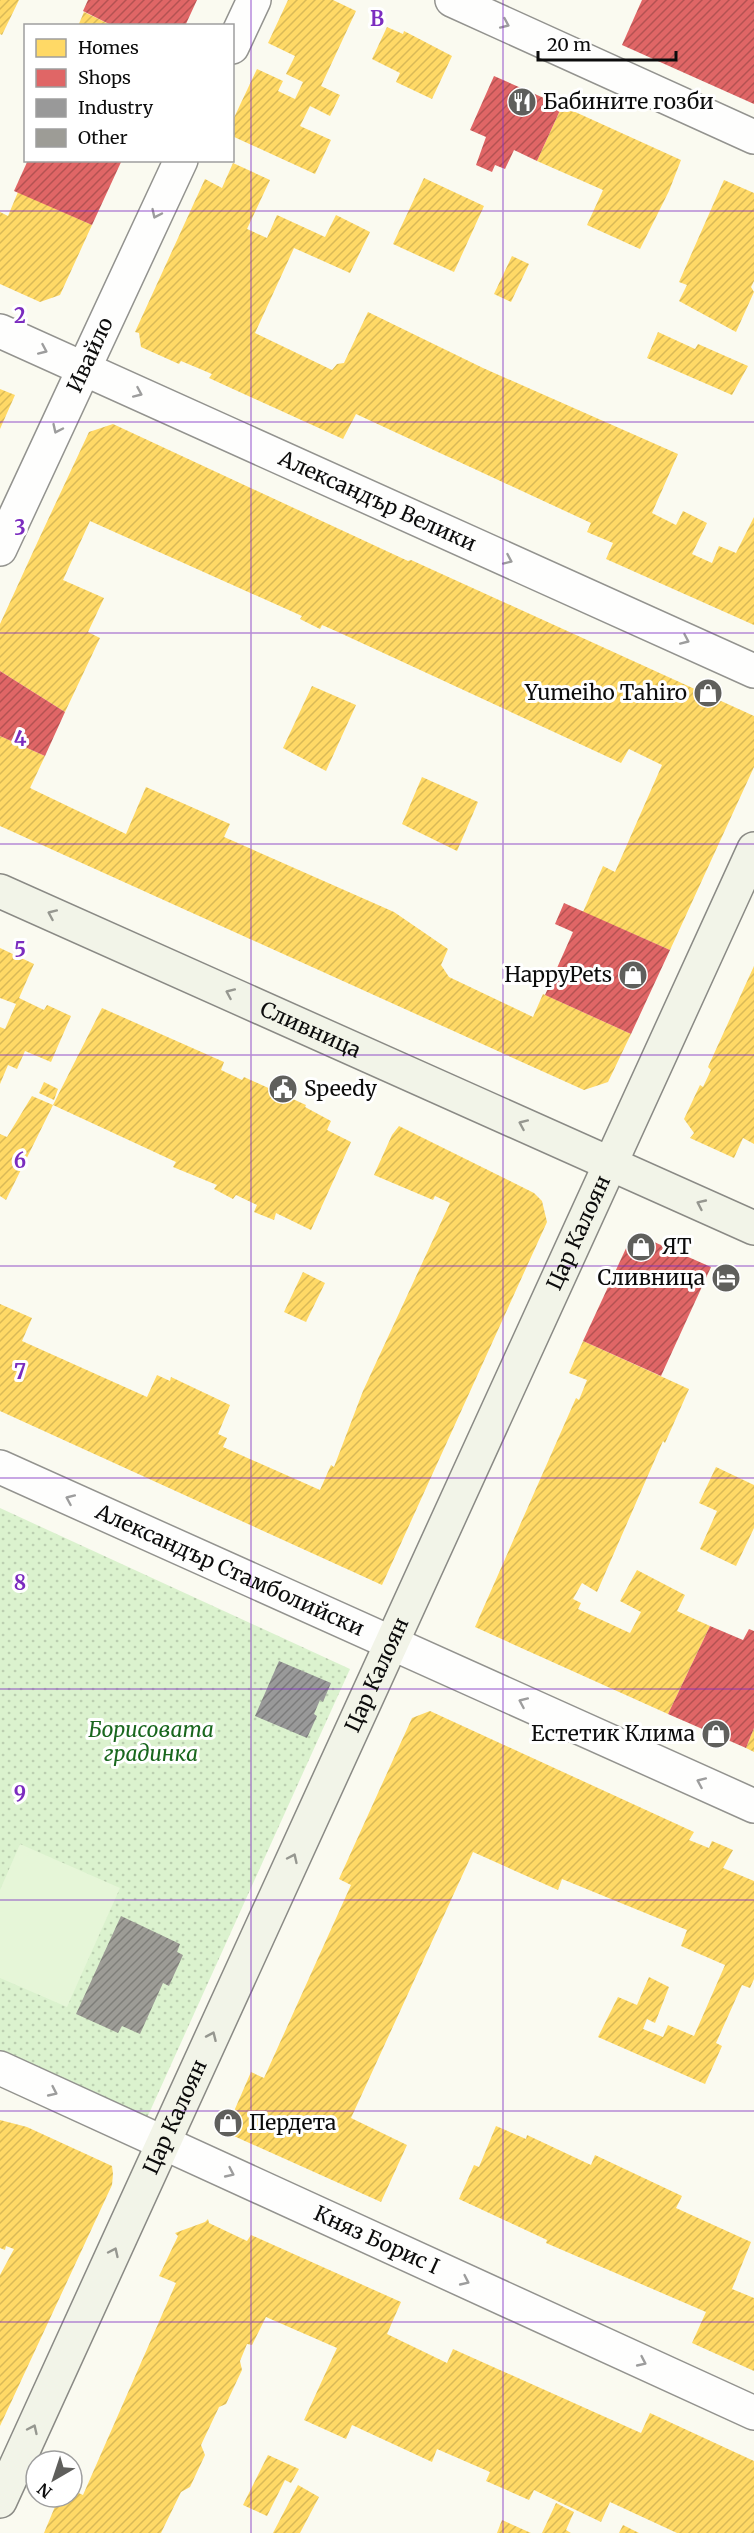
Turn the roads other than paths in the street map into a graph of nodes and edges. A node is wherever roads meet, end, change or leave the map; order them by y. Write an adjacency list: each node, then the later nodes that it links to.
1 (254, 0): 3 (street)
2 (452, 0): 4 (street, one-way to 4)
3 (234, 43)
4 (754, 137)
5 (180, 162): 7 (street, Ивайло, one-way to 7)
6 (0, 331): 7 (street, Александър Велики, one-way to 7)
7 (85, 369): 8 (street, Ивайло, one-way to 8); 9 (street, Александър Велики, one-way to 9)
8 (0, 549)
9 (754, 671)
10 (754, 849): 12 (street, Цар Калоян)
11 (0, 891): 12 (street, Сливница, one-way to 11)
12 (611, 1162): 13 (street, Сливница, one-way to 12); 15 (street, Цар Калоян)
13 (754, 1228)
14 (0, 1467): 15 (street, Александър Стамболийски, one-way to 14)
15 (392, 1643): 16 (street, Александър Стамболийски, one-way to 15); 18 (street, Цар Калоян, one-way to 15)
16 (754, 1806)
17 (0, 2068): 18 (street, Княз Борис I, one-way to 18)
18 (164, 2143): 19 (street, Княз Борис I, one-way to 19); 20 (street, Цар Калоян, one-way to 18)
19 (754, 2413)
20 (0, 2501)

